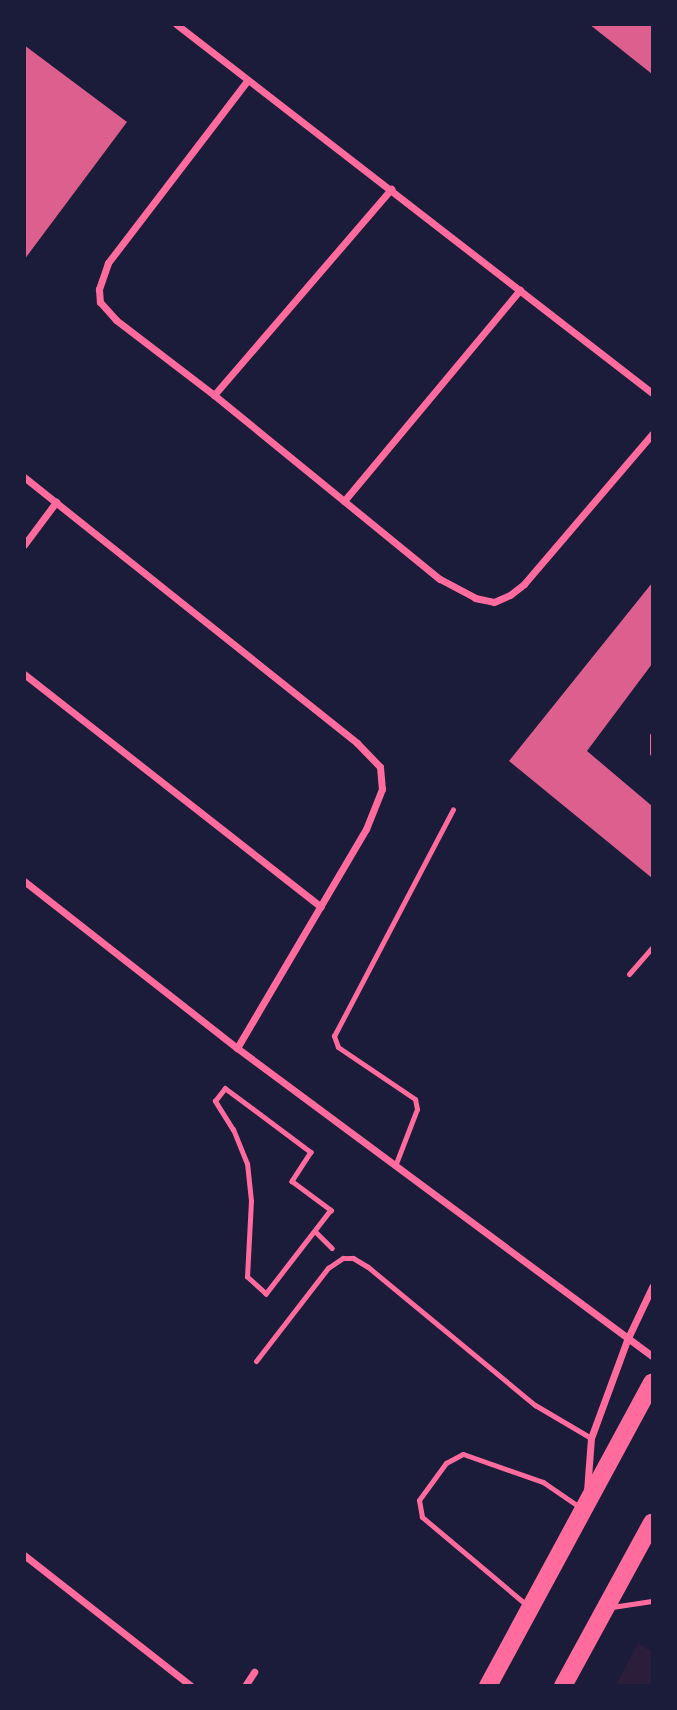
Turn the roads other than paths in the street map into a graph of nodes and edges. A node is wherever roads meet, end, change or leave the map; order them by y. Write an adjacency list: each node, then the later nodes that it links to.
1 (176, 24): 2 (street)
2 (247, 81): 3 (street); 6 (street)
3 (391, 189): 4 (street); 6 (street)
4 (520, 290): 5 (street); 9 (street)
5 (653, 393)
6 (214, 395): 9 (street)
7 (653, 434): 9 (street)
8 (24, 477): 10 (street)
9 (344, 501)
10 (56, 502): 11 (street); 17 (street)
11 (24, 545)
12 (24, 674): 17 (street)
13 (653, 735): 14 (lane)
14 (653, 752)
15 (453, 808): 21 (lane)
16 (24, 881): 20 (street)
17 (321, 907): 20 (street)
18 (653, 948): 19 (lane)
19 (629, 974)
20 (237, 1048): 21 (street)
21 (395, 1166): 23 (street)
22 (653, 1287): 23 (street)
23 (627, 1340): 24 (street); 27 (street)
24 (653, 1356)
25 (256, 1361): 27 (lane)
26 (653, 1383): 28 (main road)
27 (591, 1438): 28 (street)
28 (584, 1508): 32 (main road); 32 (lane)
29 (653, 1523): 33 (main road)
30 (24, 1555): 35 (street)
31 (653, 1601): 33 (lane)
32 (529, 1607): 37 (main road)
33 (606, 1608): 38 (main road)
34 (254, 1672): 36 (street)
35 (191, 1685)
36 (245, 1685)
37 (488, 1685)
38 (564, 1685)

